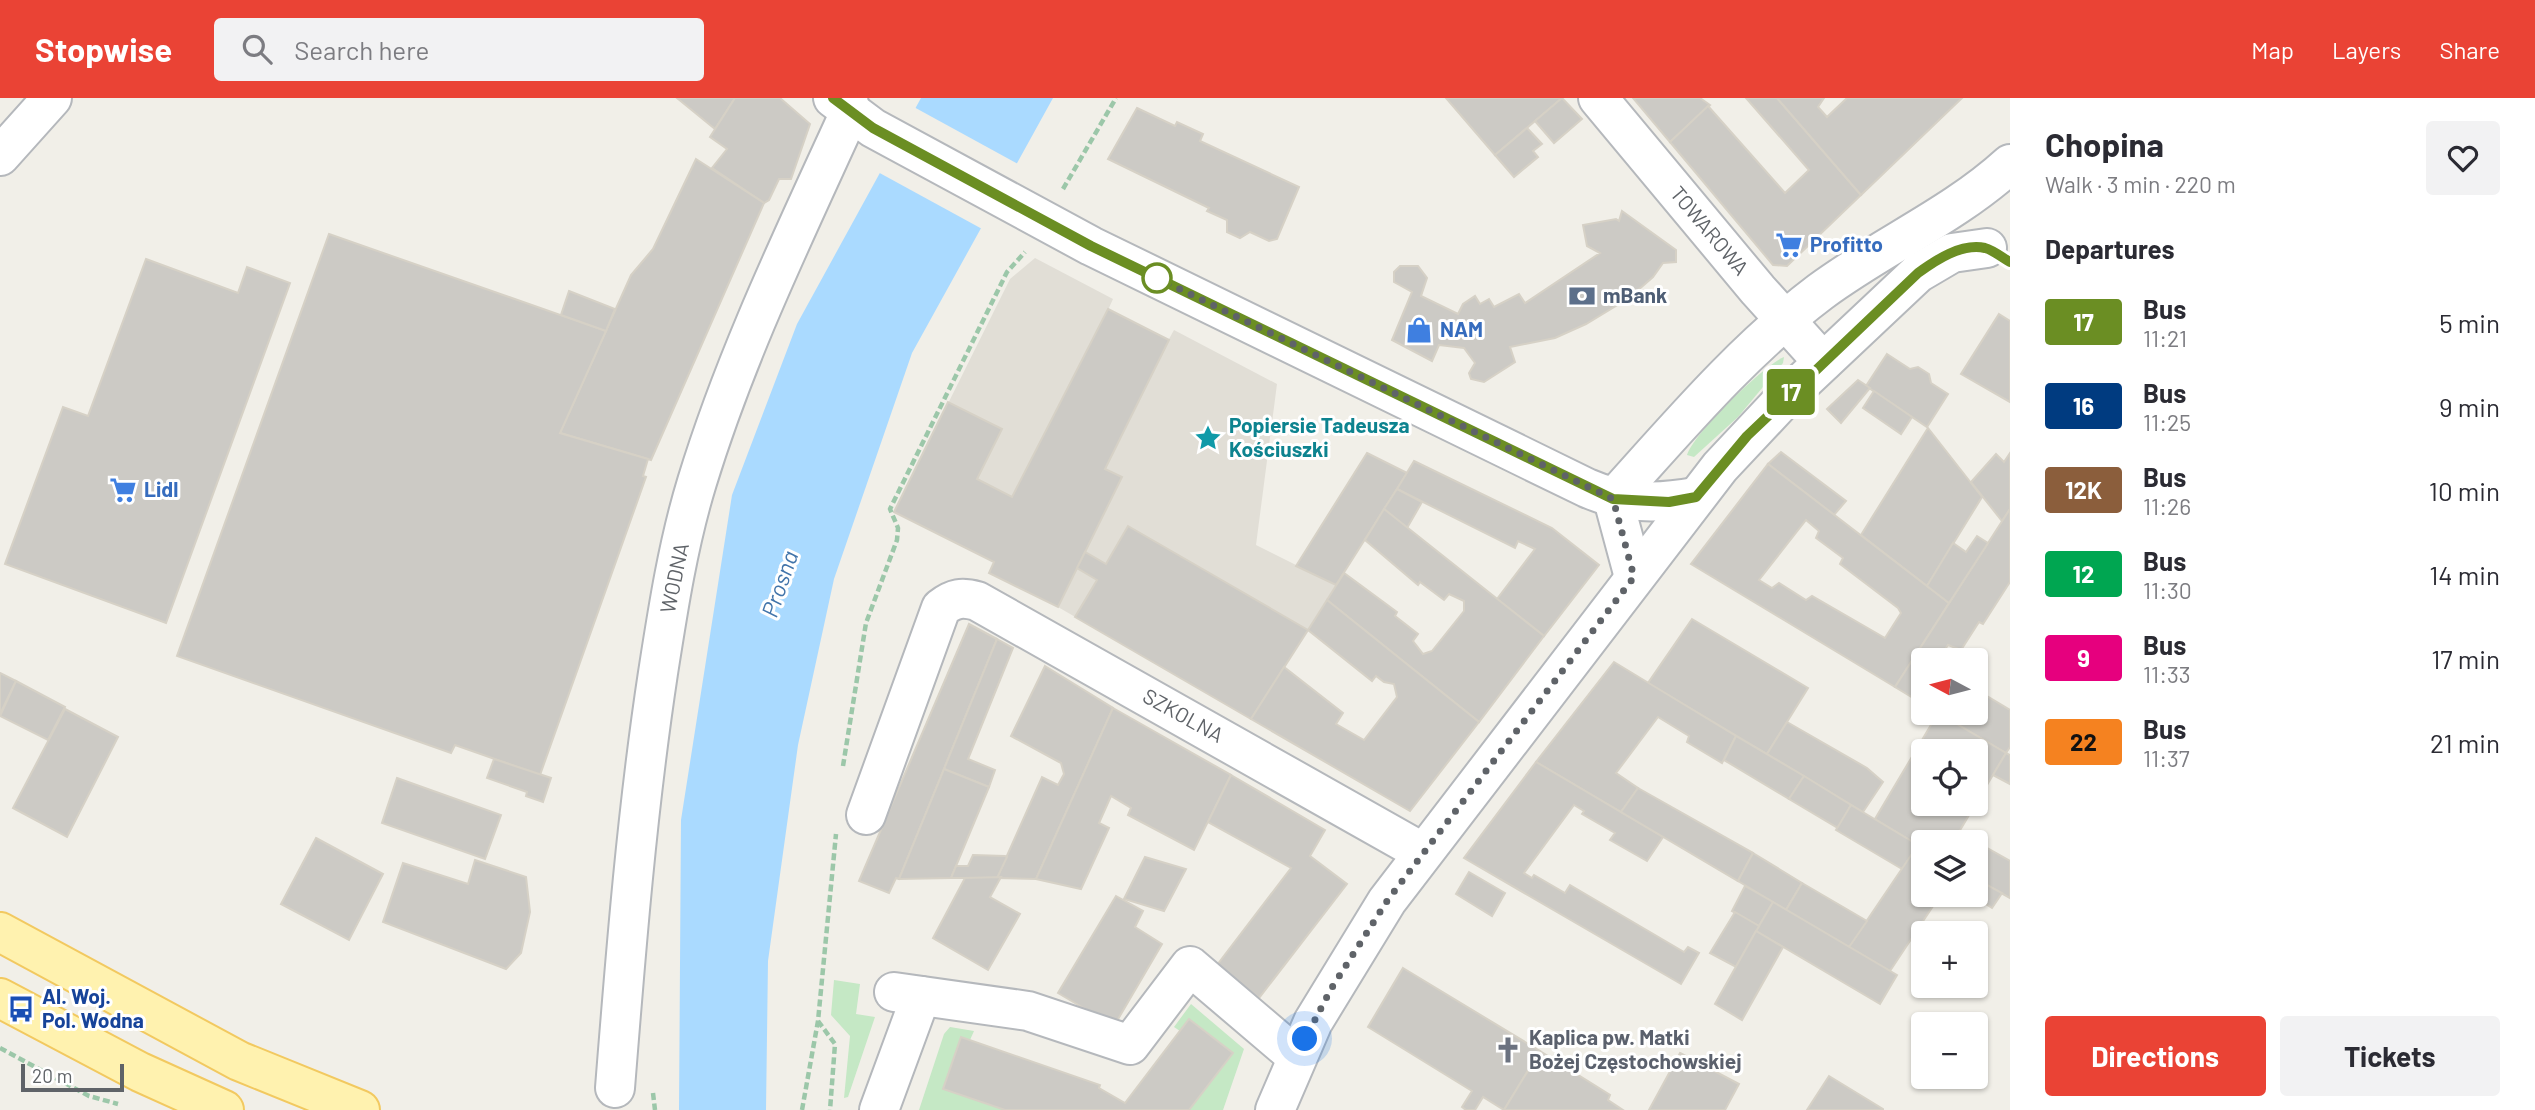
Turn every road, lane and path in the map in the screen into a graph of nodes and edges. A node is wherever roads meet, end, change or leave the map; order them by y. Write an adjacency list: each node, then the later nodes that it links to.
1 (51, 98): 5 (street)
2 (1116, 98): 7 (path)
3 (1598, 98): 11 (street, TOWAROWA)
4 (851, 109): 9 (street); 23 (street, WODNA)
5 (0, 156)
6 (2004, 170): 8 (street); 10 (street)
7 (1059, 196)
8 (1928, 226): 10 (street); 11 (street)
9 (1026, 228): 14 (street); 15 (path)
10 (1998, 255): 12 (street)
11 (1786, 321): 12 (street, TOWAROWA); 14 (street)
12 (1823, 362): 13 (street)
13 (1696, 497): 14 (street); 16 (street)
14 (1613, 499): 16 (street)
15 (897, 540)
16 (1634, 577): 18 (street)
17 (866, 815): 18 (street, SZKOLNA)
18 (1422, 852): 22 (street)
19 (0, 932): 26 (main road)
20 (0, 998): 25 (main road)
21 (0, 1048): 24 (path)
22 (1297, 1057): 29 (street); 30 (street)
23 (615, 1088)
24 (127, 1107)
25 (224, 1110)
26 (360, 1110)
27 (802, 1110): 28 (path)
28 (830, 1110)
29 (879, 1110)
30 (1275, 1110)

